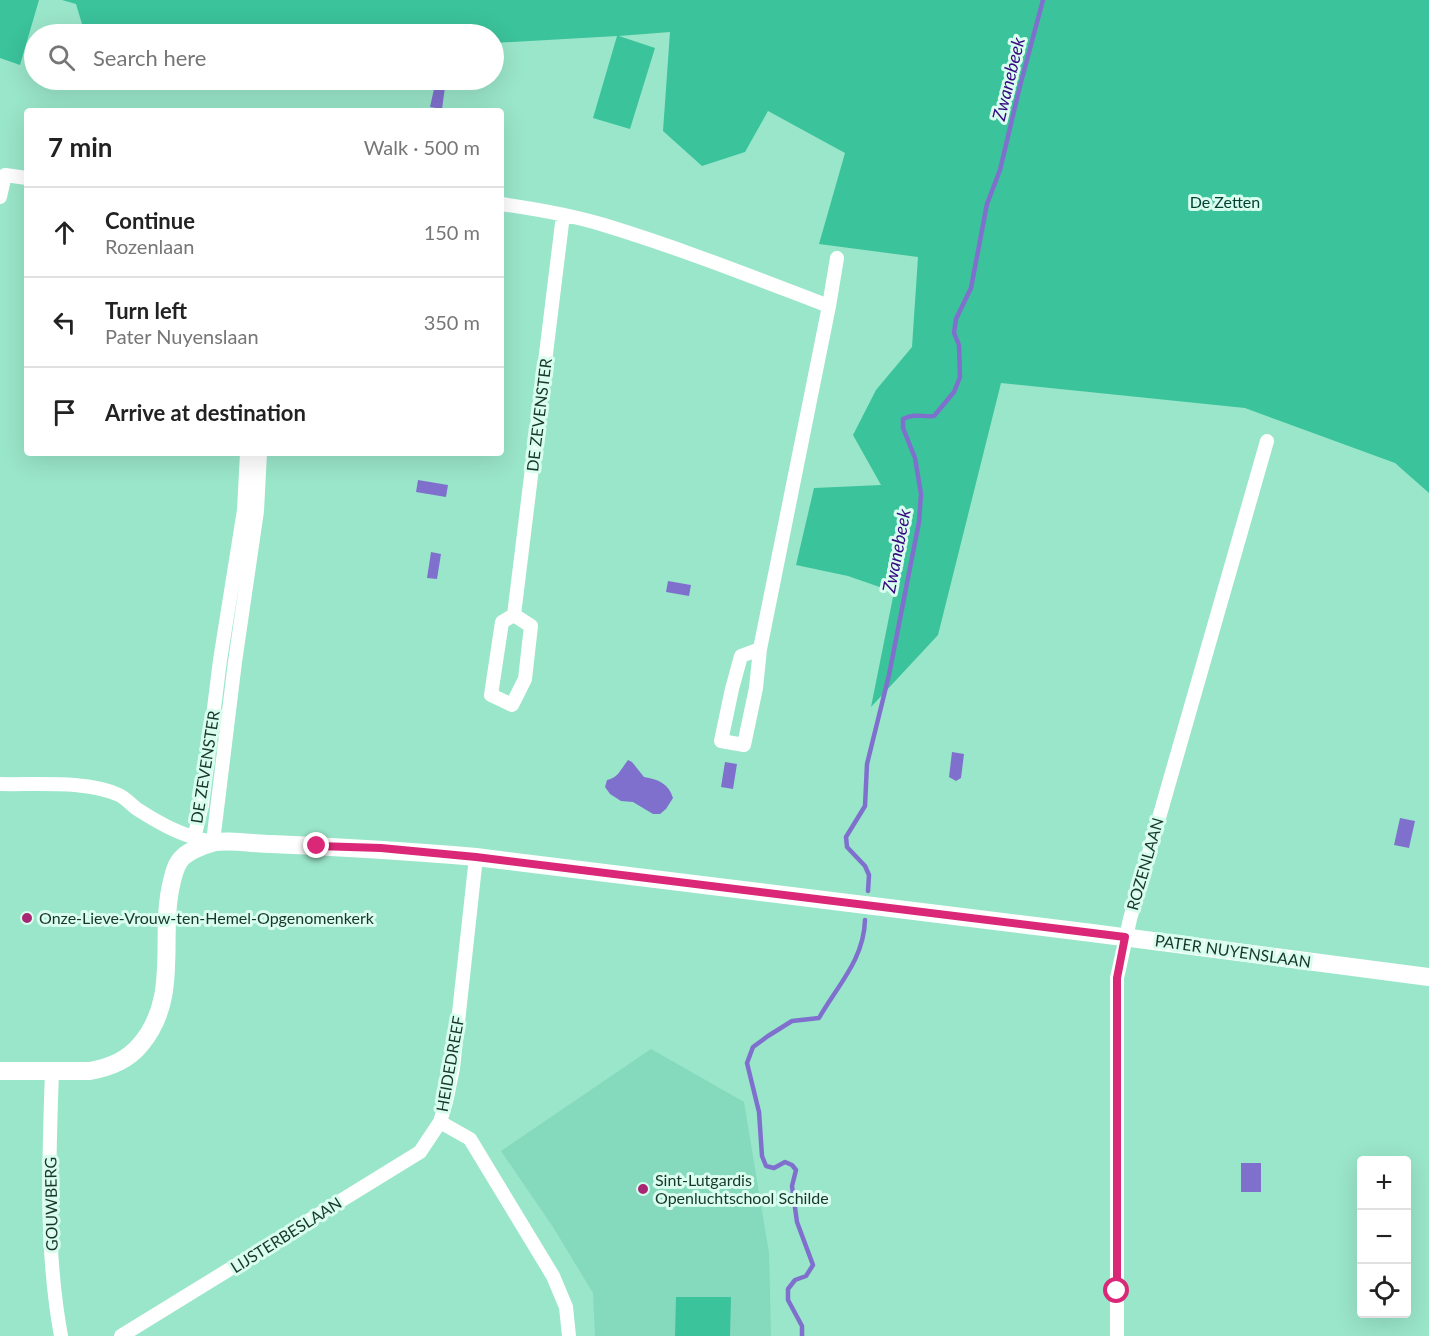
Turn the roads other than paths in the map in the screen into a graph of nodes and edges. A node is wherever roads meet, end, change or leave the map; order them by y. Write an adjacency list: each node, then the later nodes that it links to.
1 (24, 178): 2 (street)
2 (0, 197)
3 (504, 204): 4 (street)
4 (563, 214): 6 (street); 11 (street, DE ZEVENSTER)
5 (837, 258): 6 (street)
6 (829, 306): 12 (street)
7 (1267, 441): 19 (street, ROZENLAAN)
8 (247, 456): 10 (street, DE ZEVENSTER)
9 (259, 456): 10 (street, DE ZEVENSTER)
10 (250, 510): 13 (street, DE ZEVENSTER); 14 (street, DE ZEVENSTER)
11 (514, 615): 11 (street, DE ZEVENSTER)
12 (760, 649): 12 (street)
13 (220, 660): 14 (street); 16 (street, DE ZEVENSTER)
14 (235, 662): 17 (street, DE ZEVENSTER)
15 (0, 784): 16 (street, PATER NUYENSLAAN)
16 (194, 838): 17 (street, PATER NUYENSLAAN)
17 (213, 842): 18 (street, PATER NUYENSLAAN); 22 (street, PATER NUYENSLAAN)
18 (476, 857): 19 (street, PATER NUYENSLAAN); 23 (street, HEIDEDREEF)
19 (1125, 937): 20 (street, PATER NUYENSLAAN); 27 (street, ROZENLAAN)
20 (1429, 978)
21 (0, 1071): 22 (street, PATER NUYENSLAAN)
22 (52, 1071): 24 (street, GOUWBERG)
23 (440, 1122): 25 (street, LIJSTERBESLAAN); 26 (street, HEIDEDREEF)
24 (61, 1336)
25 (121, 1336)
26 (569, 1336)
27 (1118, 1336)

